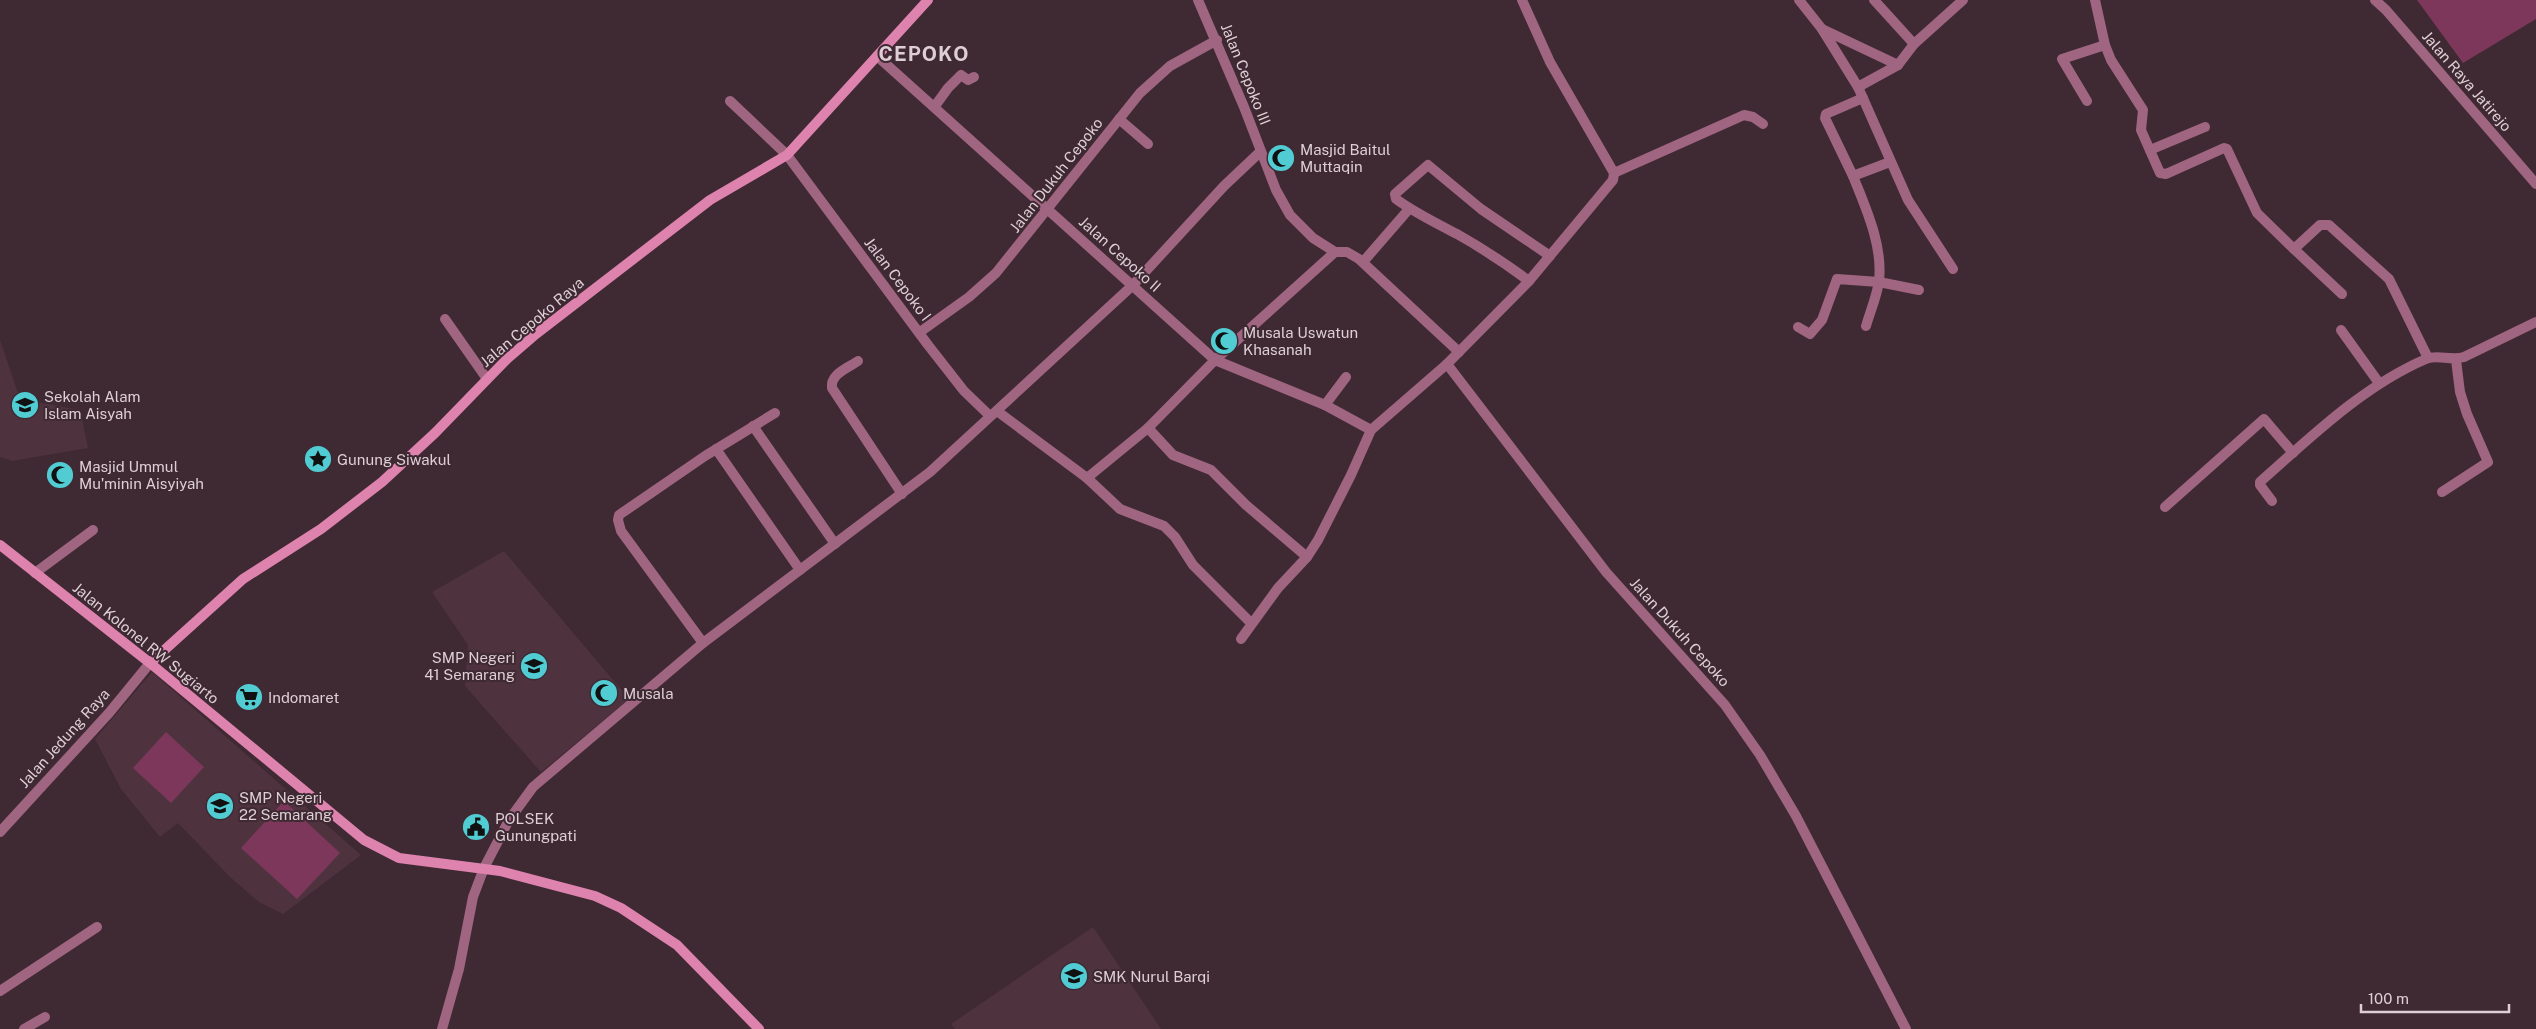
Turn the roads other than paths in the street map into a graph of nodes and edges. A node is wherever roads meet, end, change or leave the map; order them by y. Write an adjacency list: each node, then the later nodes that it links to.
1 (928, 0): 13 (main road, Jalan Cepoko Raya)
2 (1198, 0): 10 (street, Jalan Cepoko III)
3 (1522, 0): 29 (street)
4 (1799, 0): 9 (street)
5 (1874, 0): 11 (street)
6 (1963, 0): 11 (street)
7 (2095, 0): 12 (street)
8 (2375, 0): 31 (street, Jalan Raya Jatirejo)
9 (1822, 29): 14 (street); 16 (street)
10 (1217, 40): 21 (street, Jalan Dukuh Cepoko); 26 (street, Jalan Cepoko III)
11 (1914, 44): 14 (street)
12 (2105, 45): 19 (street); 25 (street)
13 (878, 56): 20 (street, Jalan Cepoko II); 27 (main road, Jalan Cepoko Raya)
14 (1898, 66): 16 (street)
15 (974, 77): 20 (street)
16 (1858, 88): 17 (street)
17 (1862, 98): 28 (street); 30 (street)
18 (730, 101): 27 (street)
19 (2087, 101)
20 (935, 106): 32 (street, Jalan Cepoko II)
21 (1120, 119): 24 (street); 32 (street, Jalan Dukuh Cepoko)
22 (1763, 124): 29 (street)
23 (2205, 127): 25 (street)
24 (1148, 144)
25 (2150, 150): 34 (street)
26 (1260, 152): 35 (street, Jalan Cepoko III); 41 (street)
27 (787, 155): 49 (street, Jalan Cepoko I); 57 (main road, Jalan Cepoko Raya)
28 (1890, 162): 30 (street); 38 (street)
29 (1614, 173): 36 (street)
30 (1853, 176): 40 (street)
31 (2536, 184)
32 (1047, 207): 41 (street, Jalan Cepoko II); 49 (street, Jalan Dukuh Cepoko)
33 (1409, 209): 36 (street); 37 (street); 39 (street)
34 (2294, 249): 43 (street); 51 (street)
35 (1335, 252): 37 (street, Jalan Cepoko III); 52 (street)
36 (1550, 256): 39 (street)
37 (1363, 262): 50 (street, Jalan Cepoko III)
38 (1954, 269)
39 (1529, 281): 50 (street)
40 (1879, 282): 42 (street); 46 (street); 47 (street)
41 (1133, 285): 52 (street, Jalan Cepoko II); 61 (street)
42 (1919, 290)
43 (2342, 294)
44 (445, 319): 57 (street)
45 (2536, 322): 53 (street)
46 (1866, 326)
47 (1798, 327)
48 (2341, 330): 58 (street)
49 (920, 332): 61 (street, Jalan Cepoko I)
50 (1459, 352): 55 (street)
51 (2428, 358): 53 (street); 58 (street)
52 (1215, 360): 59 (street, Jalan Cepoko II); 63 (street)
53 (2456, 360): 68 (street)
54 (858, 362): 69 (street)
55 (1447, 364): 64 (street); 90 (street, Jalan Dukuh Cepoko)
56 (1346, 377): 59 (street)
57 (487, 379): 81 (main road, Jalan Cepoko Raya)
58 (2379, 383): 66 (street)
59 (1325, 405): 64 (street, Jalan Cepoko II)
60 (775, 414): 62 (street)
61 (993, 414): 67 (street); 69 (street)
62 (753, 426): 65 (street); 73 (street)
63 (1148, 428): 67 (street); 75 (street)
64 (1371, 430): 75 (street)
65 (716, 449): 76 (street); 80 (street)
66 (2293, 453): 70 (street); 71 (street)
67 (1087, 478): 78 (street)
68 (2442, 492)
69 (902, 494): 73 (street)
70 (2272, 501)
71 (2165, 508)
72 (93, 530): 77 (street)
73 (834, 544): 76 (street)
74 (0, 545): 77 (main road, Jalan Kolonel RW Sugiarto)
75 (1307, 557): 78 (street)
76 (800, 570): 80 (street)
77 (35, 574): 81 (main road, Jalan Kolonel RW Sugiarto)
78 (1251, 623): 79 (street)
79 (1241, 639)
80 (703, 643): 83 (street)
81 (150, 663): 82 (street, Jalan Jedung Raya); 83 (main road, Jalan Kolonel RW Sugiarto)
82 (0, 832)
83 (484, 868): 88 (street); 89 (main road, Jalan Kolonel RW Sugiarto)
84 (97, 927): 85 (street)
85 (0, 991)
86 (45, 1017): 87 (street)
87 (24, 1029)
88 (442, 1029)
89 (759, 1029)
90 (1906, 1029)

